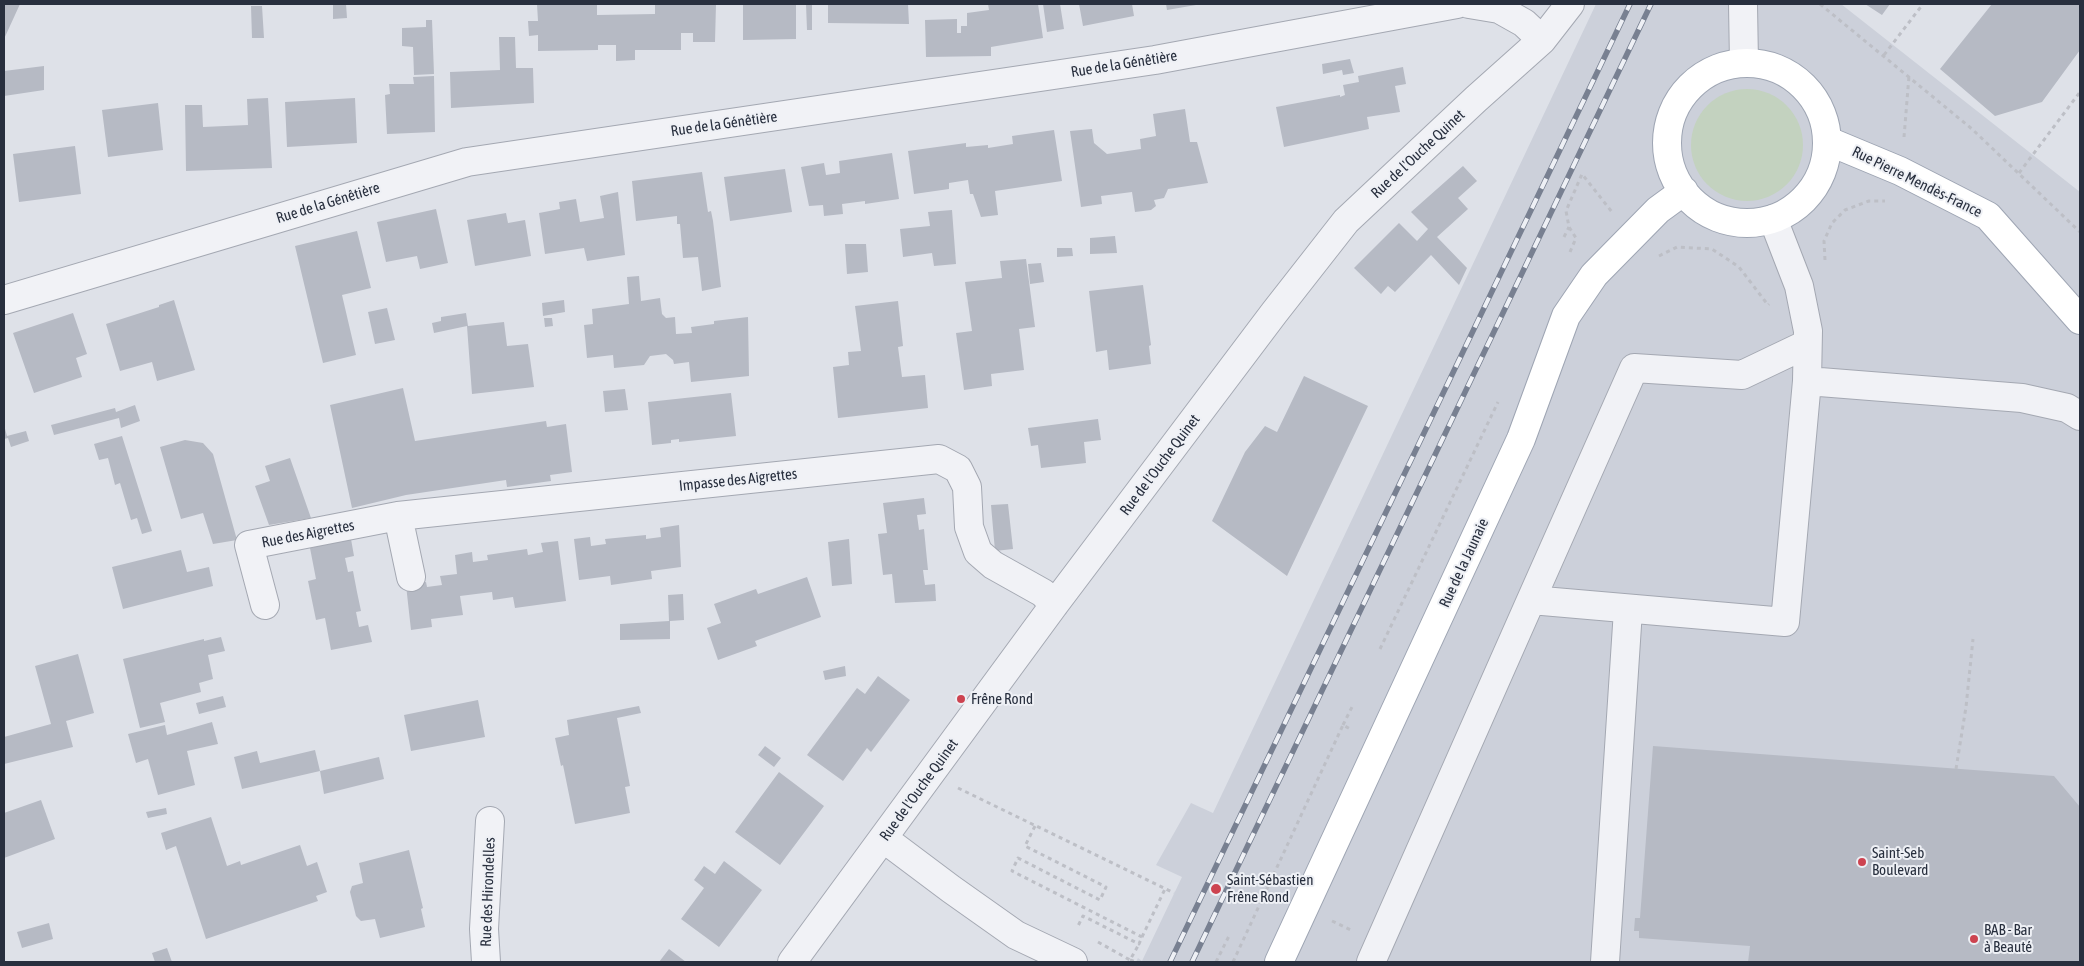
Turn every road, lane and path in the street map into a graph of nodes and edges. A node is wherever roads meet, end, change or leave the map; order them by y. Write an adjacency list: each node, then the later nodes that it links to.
1 (1457, 4): 23 (street, Rue de la Génêtière)
2 (1469, 4): 7 (street)
3 (1570, 4): 7 (street, Rue de l'Ouche Quinet)
4 (1743, 4): 9 (street)
5 (1820, 4): 8 (path)
6 (1923, 4): 8 (path)
7 (1542, 40): 33 (street, Rue de l'Ouche Quinet)
8 (1884, 55): 10 (path)
9 (1744, 63): 12 (main road); 15 (main road)
10 (1909, 76): 13 (path); 14 (path)
11 (2080, 92): 14 (path)
12 (1828, 141): 13 (main road, Rue Pierre Mendès-France); 16 (main road)
13 (1900, 171): 22 (path); 24 (main road, Rue Pierre Mendès-France)
14 (2019, 173): 18 (path)
15 (1684, 191): 16 (main road); 19 (main road, Rue de la Jaunaie)
16 (1773, 219): 22 (street)
17 (1569, 227): 19 (path); 20 (path); 21 (path)
18 (2080, 232)
19 (1632, 236): 22 (path); 60 (main road, Rue de la Jaunaie)
20 (1564, 237)
21 (1568, 255)
22 (1799, 286): 25 (street)
23 (4, 300)
24 (2080, 320)
25 (1808, 344): 26 (street); 31 (street)
26 (1807, 381): 28 (street); 34 (street)
27 (1502, 394): 36 (path)
28 (2080, 416)
29 (398, 516): 30 (street); 32 (street, Rue des Aigrettes); 33 (street, Impasse des Aigrettes)
30 (410, 577)
31 (1531, 600): 34 (street); 61 (street)
32 (265, 605)
33 (1054, 606): 41 (street, Rue de l'Ouche Quinet)
34 (1628, 610): 62 (street)
35 (1973, 639): 40 (path)
36 (1380, 650)
37 (1352, 707): 38 (path)
38 (1343, 725): 39 (path); 59 (path)
39 (1355, 732)
40 (1956, 769)
41 (931, 774): 43 (path); 44 (street, Rue de l'Ouche Quinet)
42 (490, 821): 55 (street, Rue des Hirondelles)
43 (1035, 826): 45 (path); 49 (path)
44 (883, 838): 53 (street); 56 (street, Rue de l'Ouche Quinet)
45 (1165, 889): 46 (path); 49 (path)
46 (1174, 893)
47 (1076, 931): 52 (path)
48 (1229, 936): 58 (path)
49 (1142, 937): 52 (path)
50 (1091, 938): 51 (path)
51 (1098, 942): 53 (path); 54 (path)
52 (1139, 944): 54 (path)
53 (1084, 956)
54 (1130, 960): 57 (path)
55 (486, 962)
56 (792, 962)
57 (1136, 962)
58 (1216, 962)
59 (1233, 962)
60 (1279, 962)
61 (1371, 962)
62 (1605, 962)

